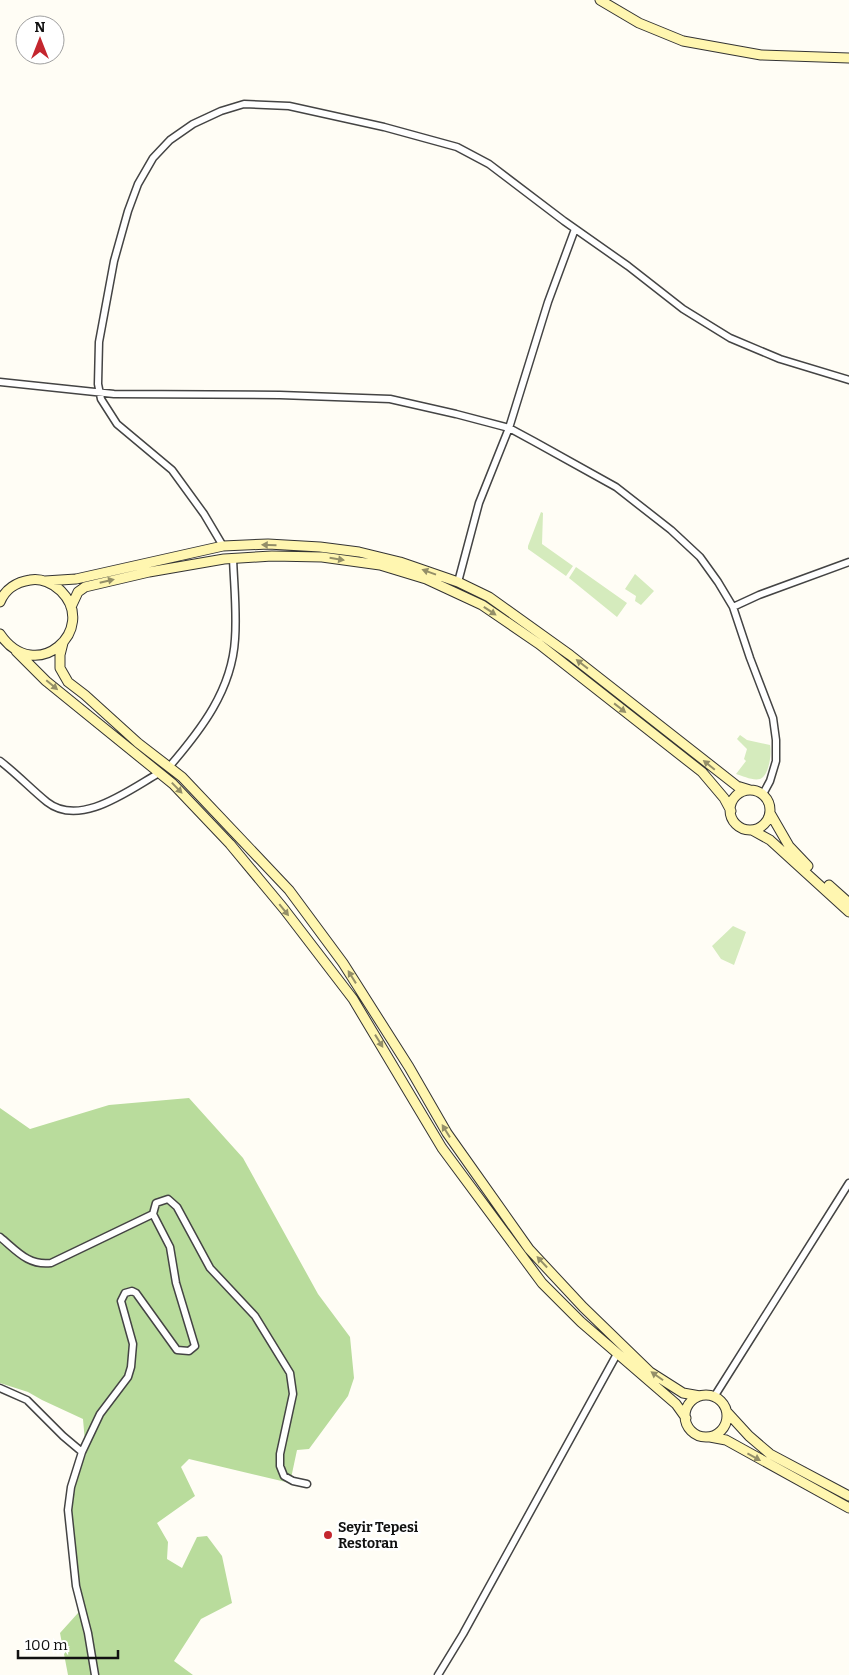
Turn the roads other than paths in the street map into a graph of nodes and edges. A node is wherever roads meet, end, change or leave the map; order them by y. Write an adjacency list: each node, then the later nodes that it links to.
1 (600, 0): 2 (street)
2 (849, 58)
3 (575, 229): 4 (street); 6 (street); 7 (street)
4 (849, 380)
5 (0, 382): 6 (street)
6 (100, 393): 7 (street); 8 (street)
7 (509, 428): 12 (street); 17 (street)
8 (223, 546): 11 (street); 12 (street, one-way to 8)
9 (233, 558): 16 (street, one-way to 9); 22 (street); 26 (street, one-way to 26)
10 (849, 562): 17 (street)
11 (46, 581): 13 (street); 16 (street)
12 (458, 582): 24 (street, one-way to 12)
13 (10, 588): 14 (street); 15 (street)
14 (0, 589)
15 (0, 602)
16 (71, 607): 19 (street)
17 (733, 607): 25 (street)
18 (0, 634): 20 (street)
19 (63, 643): 20 (street); 22 (street)
20 (16, 651): 23 (street, one-way to 23)
21 (0, 761): 23 (street)
22 (169, 767): 36 (street, one-way to 22)
23 (159, 772): 34 (street, one-way to 34)
24 (750, 790): 25 (street); 26 (street)
25 (763, 794): 27 (street)
26 (731, 811): 28 (street)
27 (770, 812): 28 (street); 29 (street)
28 (752, 830): 30 (street)
29 (849, 903)
30 (849, 912)
31 (849, 1183): 37 (street)
32 (153, 1214): 33 (street); 41 (street); 42 (street)
33 (0, 1237)
34 (617, 1354): 39 (street); 46 (street)
35 (0, 1388): 41 (street)
36 (700, 1396): 37 (street); 39 (street)
37 (714, 1397): 38 (street)
38 (727, 1412): 40 (street); 43 (street)
39 (686, 1418): 40 (street)
40 (710, 1436): 44 (street, one-way to 44)
41 (82, 1452): 45 (street)
42 (307, 1484)
43 (849, 1496)
44 (849, 1508)
45 (95, 1675)
46 (438, 1675)

